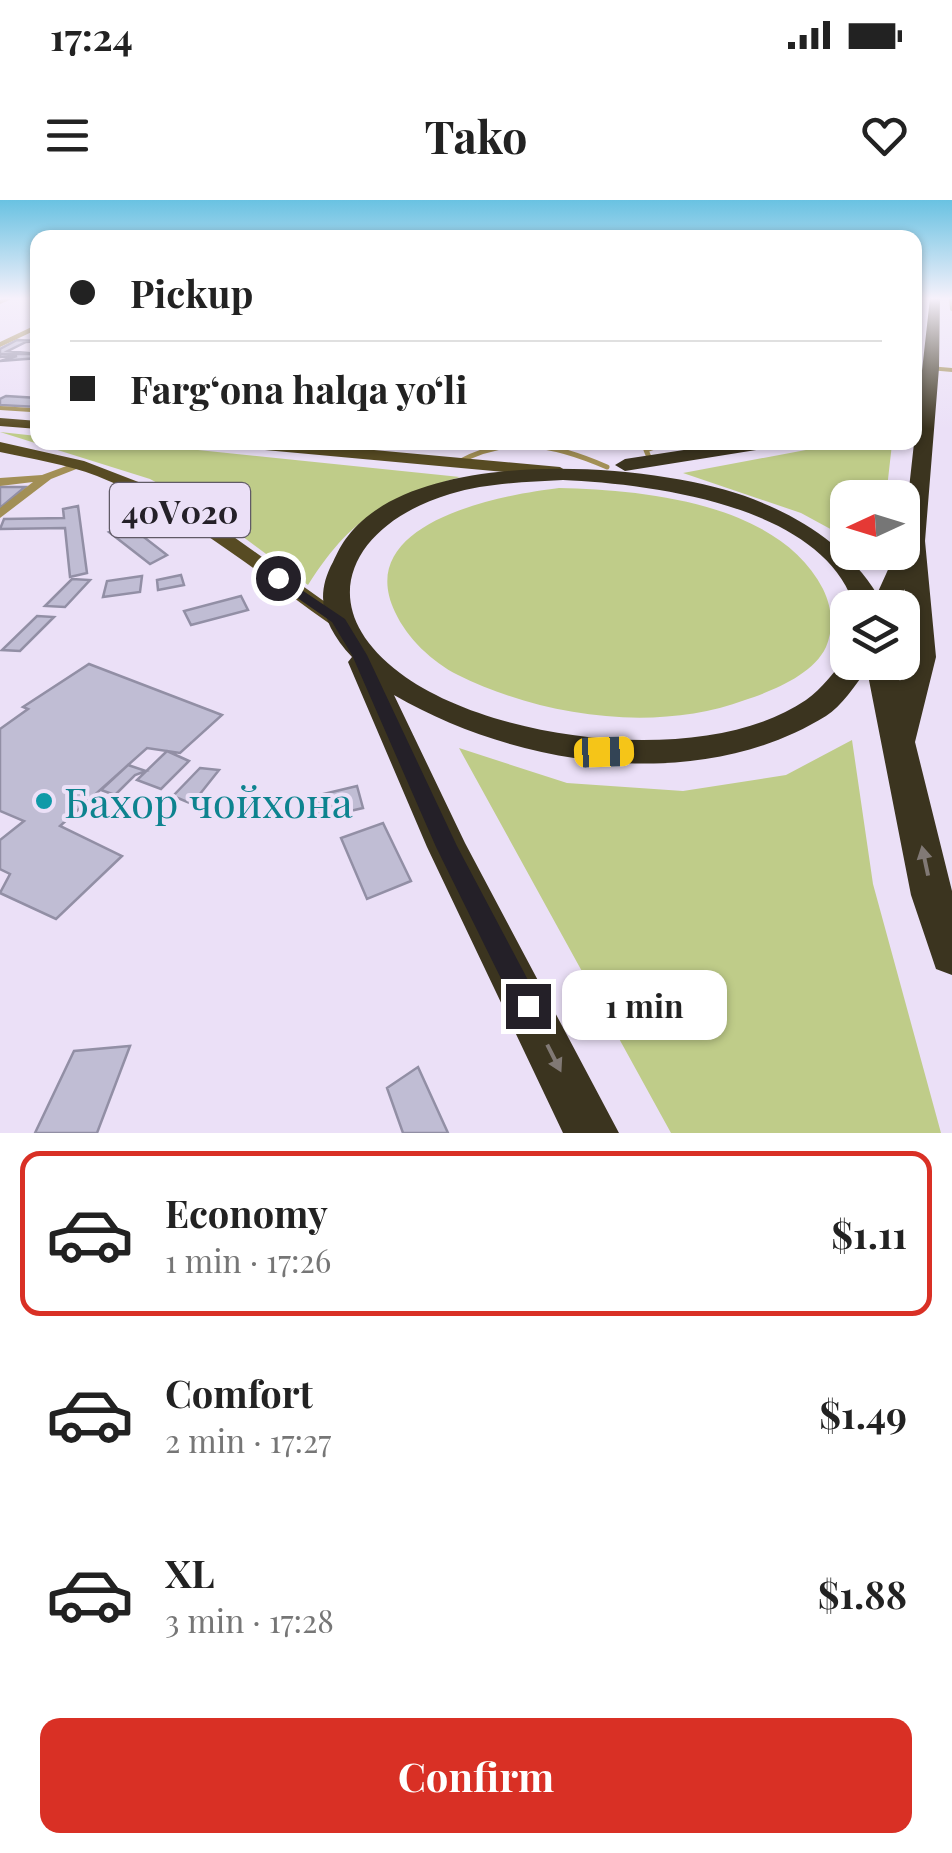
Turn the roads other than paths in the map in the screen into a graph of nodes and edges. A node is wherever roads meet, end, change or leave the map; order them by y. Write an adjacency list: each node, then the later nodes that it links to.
1 (939, 342): 2 (highway)
2 (942, 369): 20 (highway)
3 (0, 408): 4 (lane)
4 (30, 410)
5 (0, 422): 6 (main road)
6 (30, 425)
7 (5, 450): 15 (main road, 40V020)
8 (317, 450): 14 (main road, 40V020)
9 (474, 450): 14 (lane)
10 (564, 450): 16 (lane)
11 (646, 450): 13 (lane)
12 (726, 450): 13 (highway)
13 (651, 462): 16 (highway)
14 (457, 463): 17 (main road, 40V020)
15 (80, 464): 18 (street); 24 (main road, 40V020)
16 (608, 467): 17 (highway)
17 (560, 472): 23 (highway); 24 (highway)
18 (47, 476): 19 (street); 21 (street)
19 (0, 482)
20 (920, 505)
21 (0, 514)
22 (917, 570): 28 (highway)
23 (858, 590)
24 (338, 619): 25 (highway)
25 (360, 655): 26 (highway); 30 (highway, one-way to 30)
26 (849, 680)
27 (885, 680): 28 (highway)
28 (900, 740): 29 (highway, one-way to 28)
29 (952, 954)
30 (592, 1133)

